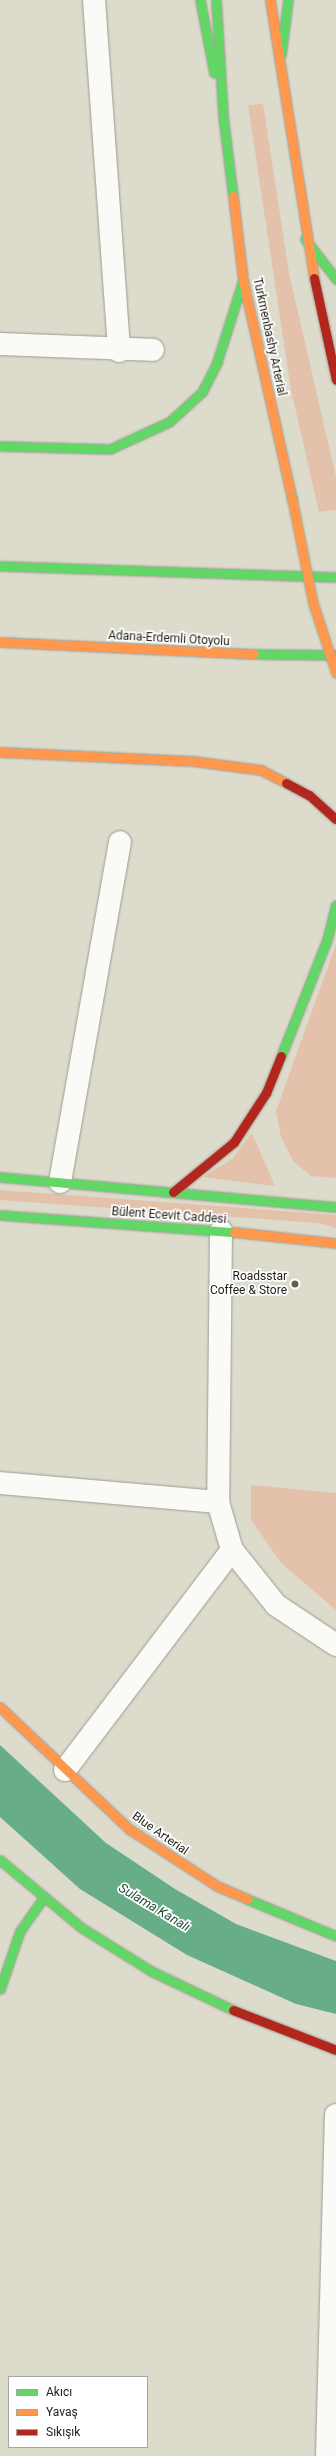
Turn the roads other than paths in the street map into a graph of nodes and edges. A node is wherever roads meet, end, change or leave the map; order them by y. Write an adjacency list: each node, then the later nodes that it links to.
1 (94, 0): 13 (street)
2 (200, 0): 7 (main road)
3 (216, 0): 7 (main road, Turkmenbashy Arterial)
4 (270, 0): 6 (main road)
5 (288, 0): 6 (main road)
6 (280, 69): 8 (main road)
7 (223, 116): 10 (main road, Turkmenbashy Arterial)
8 (305, 239): 9 (main road); 14 (main road)
9 (336, 279)
10 (244, 280): 15 (main road); 20 (main road, Turkmenbashy Arterial, bridge)
11 (0, 344): 13 (street)
12 (153, 350): 13 (street)
13 (119, 351)
14 (336, 380)
15 (0, 446)
16 (0, 566): 17 (main road)
17 (336, 577)
18 (0, 642): 19 (main road, Adana-Erdemli Otoyolu)
19 (336, 655)
20 (336, 673)
21 (0, 752): 22 (main road)
22 (336, 820)
23 (120, 842): 26 (street)
24 (336, 905): 27 (main road)
25 (0, 1177): 26 (main road, Bülent Ecevit Caddesi)
26 (60, 1182): 27 (main road, Bülent Ecevit Caddesi)
27 (173, 1192): 28 (main road, Bülent Ecevit Caddesi)
28 (336, 1207)
29 (0, 1216): 30 (main road, Bülent Ecevit Caddesi)
30 (221, 1231): 31 (main road, Bülent Ecevit Caddesi); 33 (street)
31 (336, 1243)
32 (0, 1483): 33 (street)
33 (218, 1502): 34 (street)
34 (232, 1550): 35 (street); 37 (street)
35 (336, 1645)
36 (0, 1707): 37 (main road, Blue Arterial)
37 (65, 1770): 40 (main road, Blue Arterial)
38 (0, 1860): 39 (main road)
39 (44, 1897): 41 (main road); 42 (main road)
40 (336, 1936)
41 (0, 1988)
42 (336, 2050)
43 (336, 2115): 44 (street)
44 (332, 2367): 45 (street)
45 (327, 2456)

